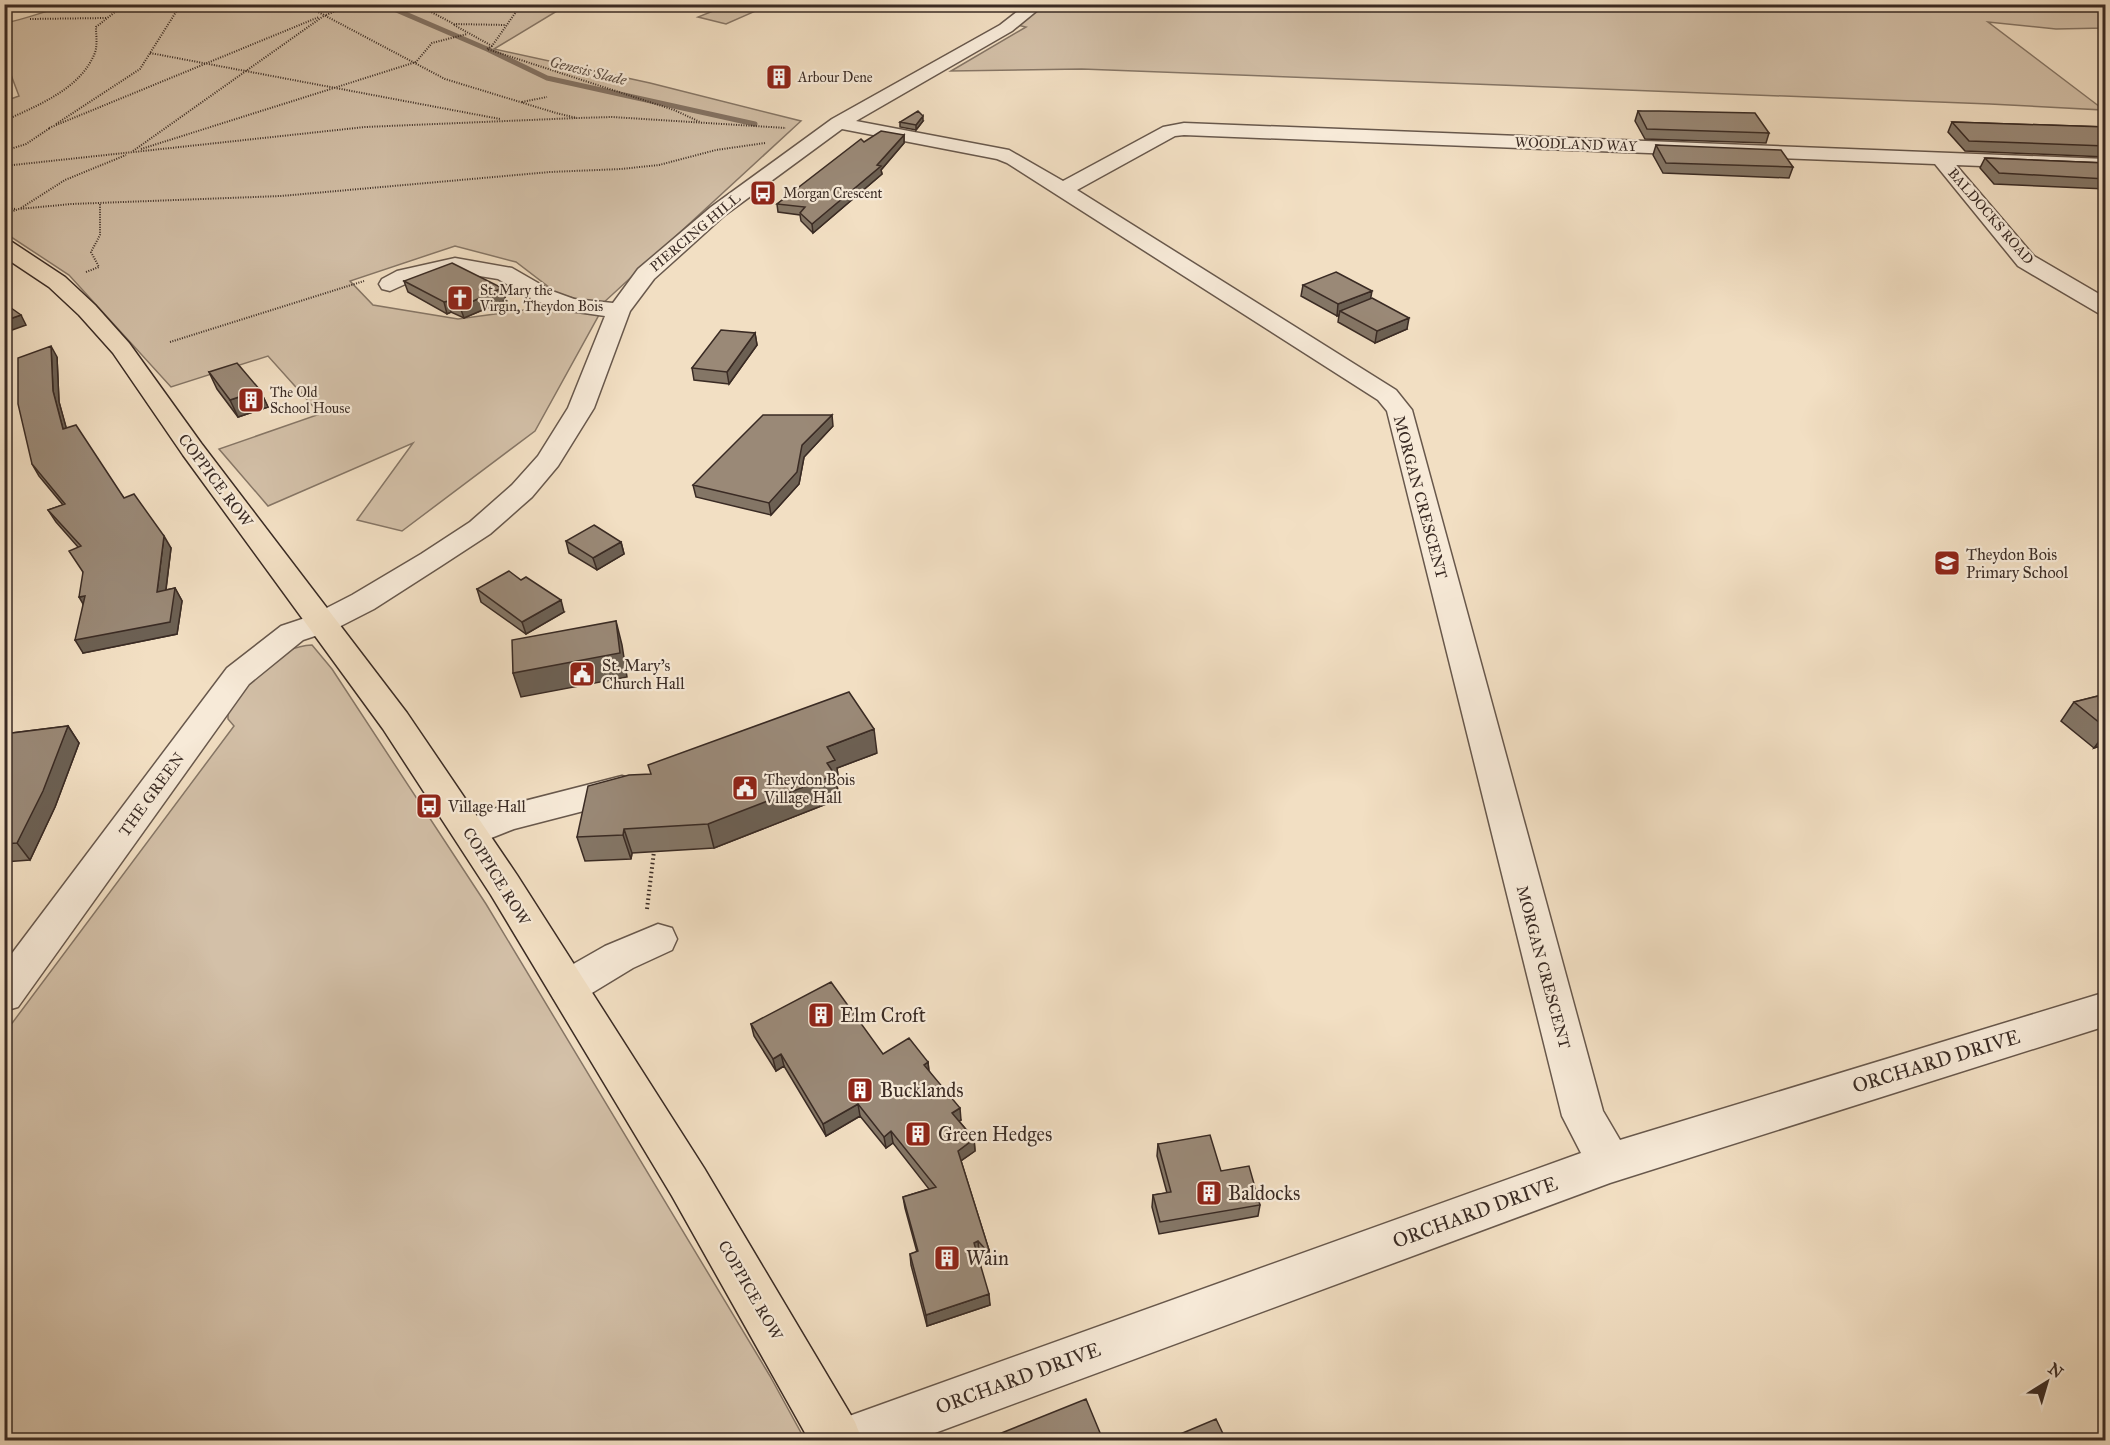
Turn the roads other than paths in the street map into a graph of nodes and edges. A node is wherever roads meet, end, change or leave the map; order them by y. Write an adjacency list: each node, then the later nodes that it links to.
1 (1038, 4): 2 (street, PIERCING HILL)
2 (832, 128): 5 (street, MORGAN CRESCENT); 9 (street, PIERCING HILL)
3 (1941, 159): 4 (street, WOODLAND WAY); 5 (street, WOODLAND WAY); 8 (street, BALDOCKS ROAD)
4 (2106, 165)
5 (1062, 190): 17 (street, MORGAN CRESCENT)
6 (4, 247): 10 (main road, COPPICE ROW)
7 (382, 281): 9 (street)
8 (2106, 308)
9 (619, 311): 10 (street, PIERCING HILL)
10 (322, 623): 12 (main road, COPPICE ROW); 14 (street, THE GREEN)
11 (622, 789): 12 (street)
12 (471, 833): 15 (main road, COPPICE ROW)
13 (658, 939): 15 (street)
14 (8, 986)
15 (568, 987): 18 (main road, COPPICE ROW)
16 (2106, 1009): 17 (street, ORCHARD DRIVE)
17 (1610, 1163): 19 (street, ORCHARD DRIVE)
18 (837, 1440)
19 (852, 1440)

